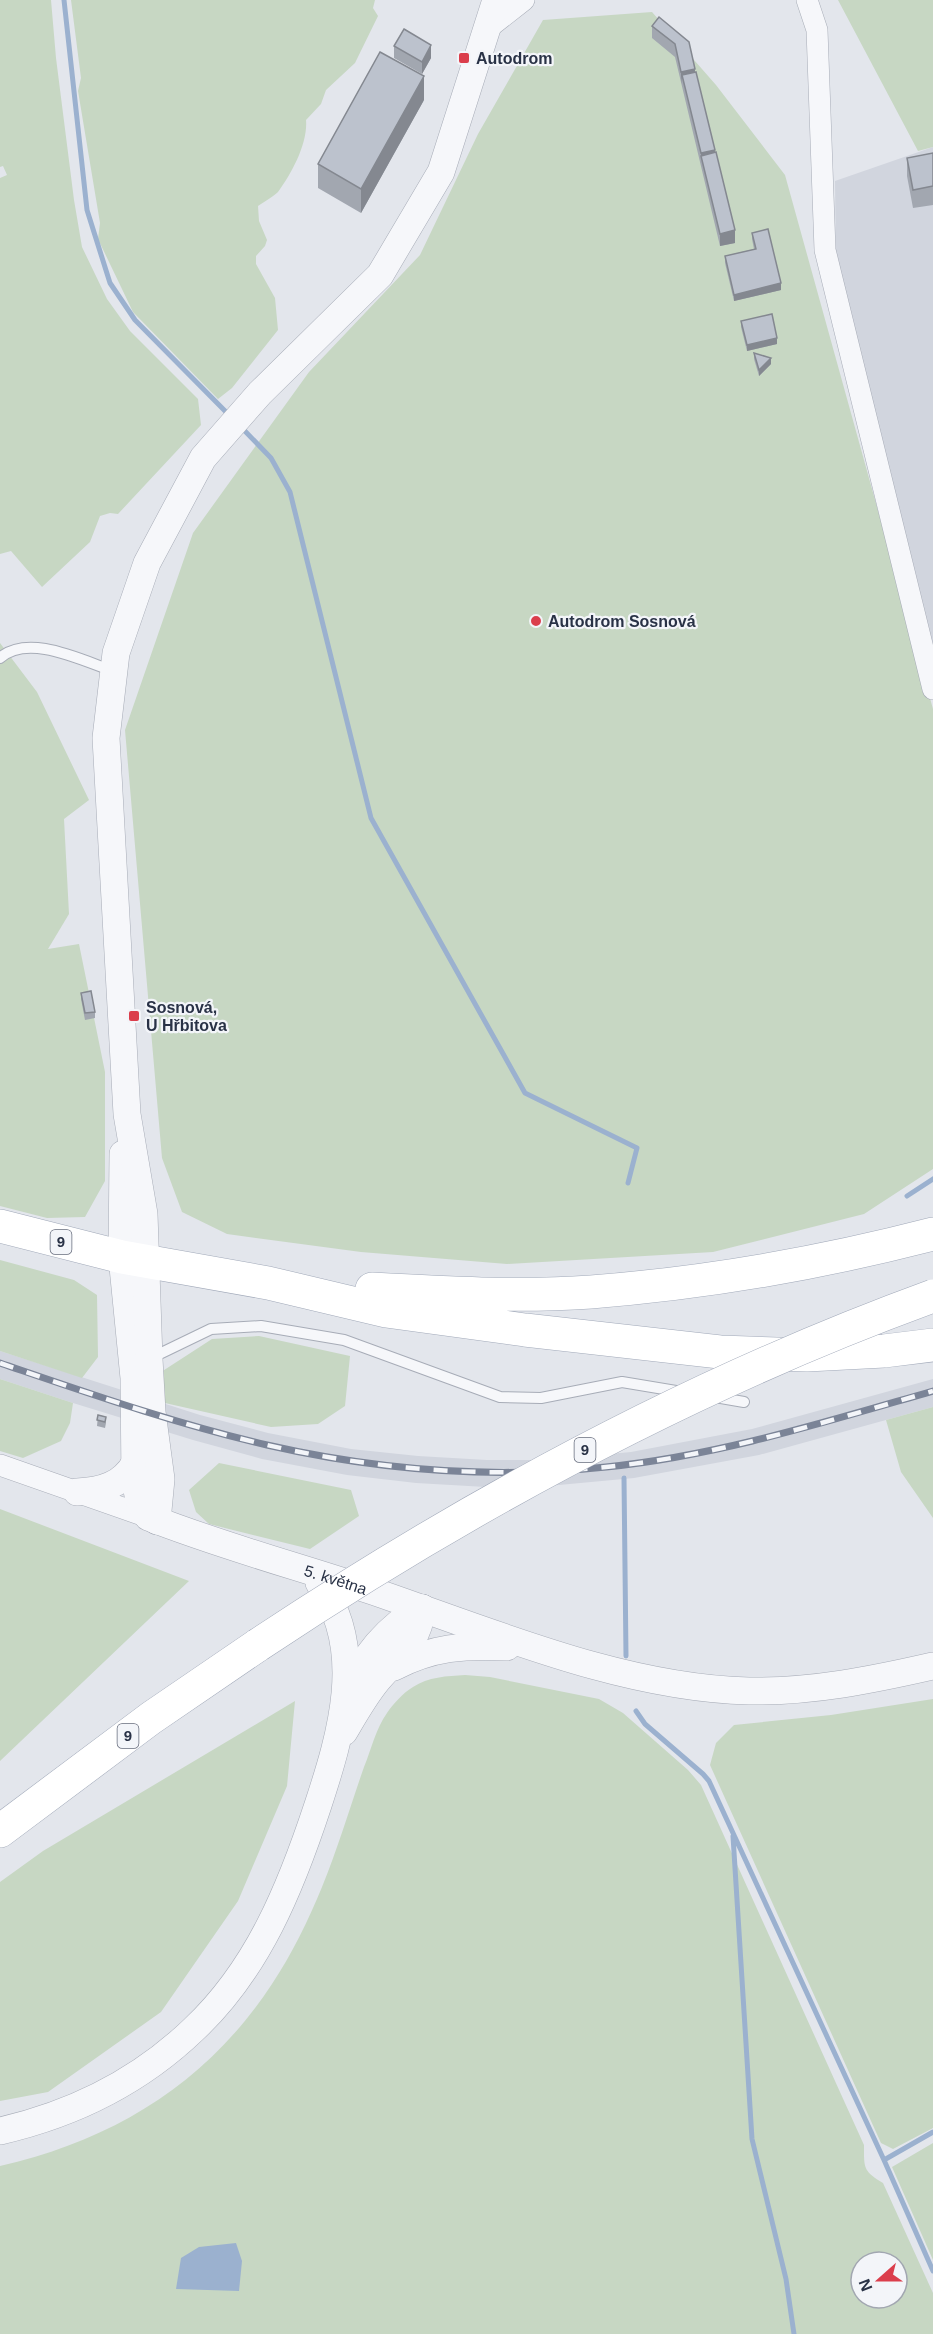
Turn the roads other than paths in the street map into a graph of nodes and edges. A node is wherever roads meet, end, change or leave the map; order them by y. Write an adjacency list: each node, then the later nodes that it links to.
1 (496, 0): 4 (street)
2 (524, 0): 4 (street)
3 (807, 0): 7 (street)
4 (487, 28): 6 (street)
5 (0, 658): 6 (lane)
6 (114, 671): 10 (street)
7 (933, 689)
8 (0, 1226): 10 (main road, 9)
9 (933, 1234): 11 (main road, 9)
10 (134, 1260): 11 (main road, 9); 14 (street); 16 (street)
11 (268, 1283): 13 (main road, 9)
12 (933, 1296): 27 (main road, 9, bridge)
13 (933, 1345)
14 (149, 1359): 15 (lane); 19 (street)
15 (744, 1402)
16 (135, 1463): 18 (street); 19 (street)
17 (0, 1465): 18 (street, 5. května)
18 (77, 1492): 19 (street, 5. května)
19 (153, 1519): 20 (street, 5. května)
20 (309, 1570): 21 (street, 5. května); 25 (street)
21 (422, 1608): 22 (street, 5. května); 24 (street); 25 (street)
22 (540, 1648): 23 (street, 5. května); 24 (street)
23 (933, 1666)
24 (387, 1670): 26 (street)
25 (344, 1705): 26 (street)
26 (337, 1746): 28 (street)
27 (0, 1831)
28 (0, 2131)

